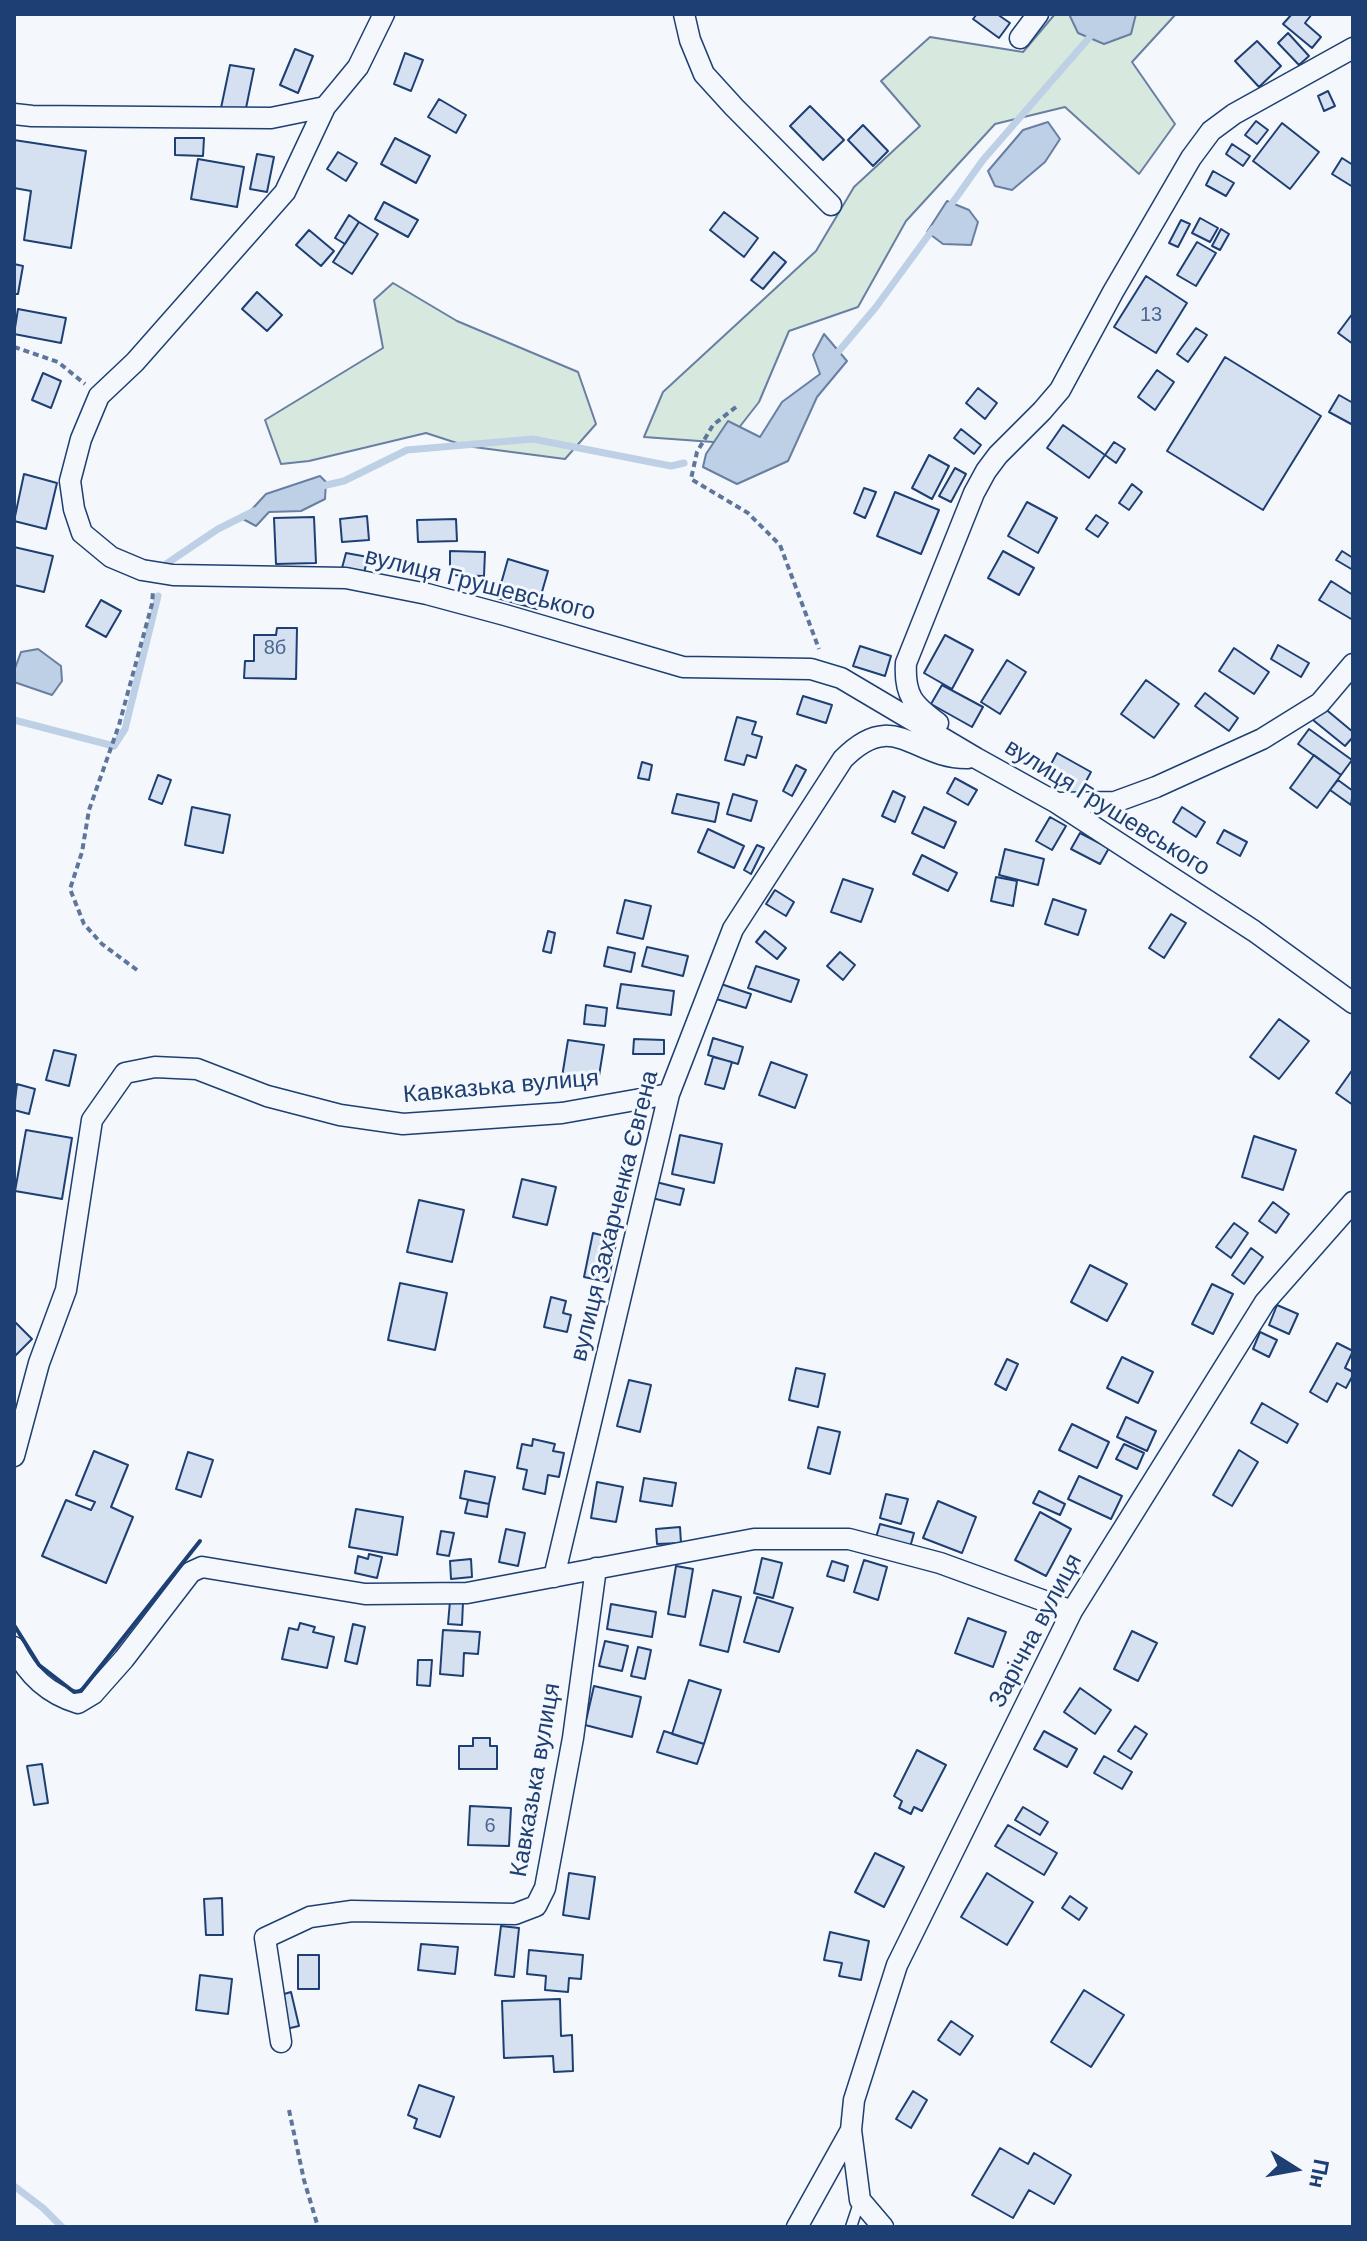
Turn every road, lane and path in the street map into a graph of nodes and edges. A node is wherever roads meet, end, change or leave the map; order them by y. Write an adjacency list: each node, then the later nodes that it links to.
1 (384, 14): 6 (street, вулиця Грушевського)
2 (684, 14): 8 (street)
3 (1038, 14): 4 (street)
4 (1020, 38)
5 (1353, 48): 15 (street)
6 (325, 107): 7 (street); 10 (street, вулиця Грушевського)
7 (14, 114)
8 (831, 205)
9 (14, 347): 10 (path)
10 (99, 396): 12 (street, вулиця Грушевського)
11 (736, 407): 14 (path)
12 (154, 572): 14 (street, вулиця Грушевського); 17 (path)
13 (1353, 664): 16 (street)
14 (828, 674): 15 (street, вулиця Грушевського)
15 (976, 758): 16 (street, вулиця Грушевського); 19 (street, вулиця Захарченка Євгена)
16 (1057, 803): 18 (street, вулиця Грушевського)
17 (137, 970)
18 (1353, 1003)
19 (669, 1094): 21 (street, Кавказька вулиця); 23 (street, вулиця Захарченка Євгена)
20 (1353, 1202): 24 (street, Зарічна вулиця)
21 (14, 1456)
22 (596, 1568): 23 (street); 24 (street); 26 (street, Кавказька вулиця)
23 (554, 1577): 25 (street)
24 (1072, 1611): 28 (street, Зарічна вулиця)
25 (14, 1647)
26 (281, 2042)
27 (289, 2110): 30 (path)
28 (851, 2130): 29 (street, Зарічна вулиця); 31 (street, Зарічна вулиця)
29 (860, 2200): 32 (lane); 33 (street)
30 (318, 2227)
31 (797, 2227)
32 (851, 2227)
33 (883, 2227)

